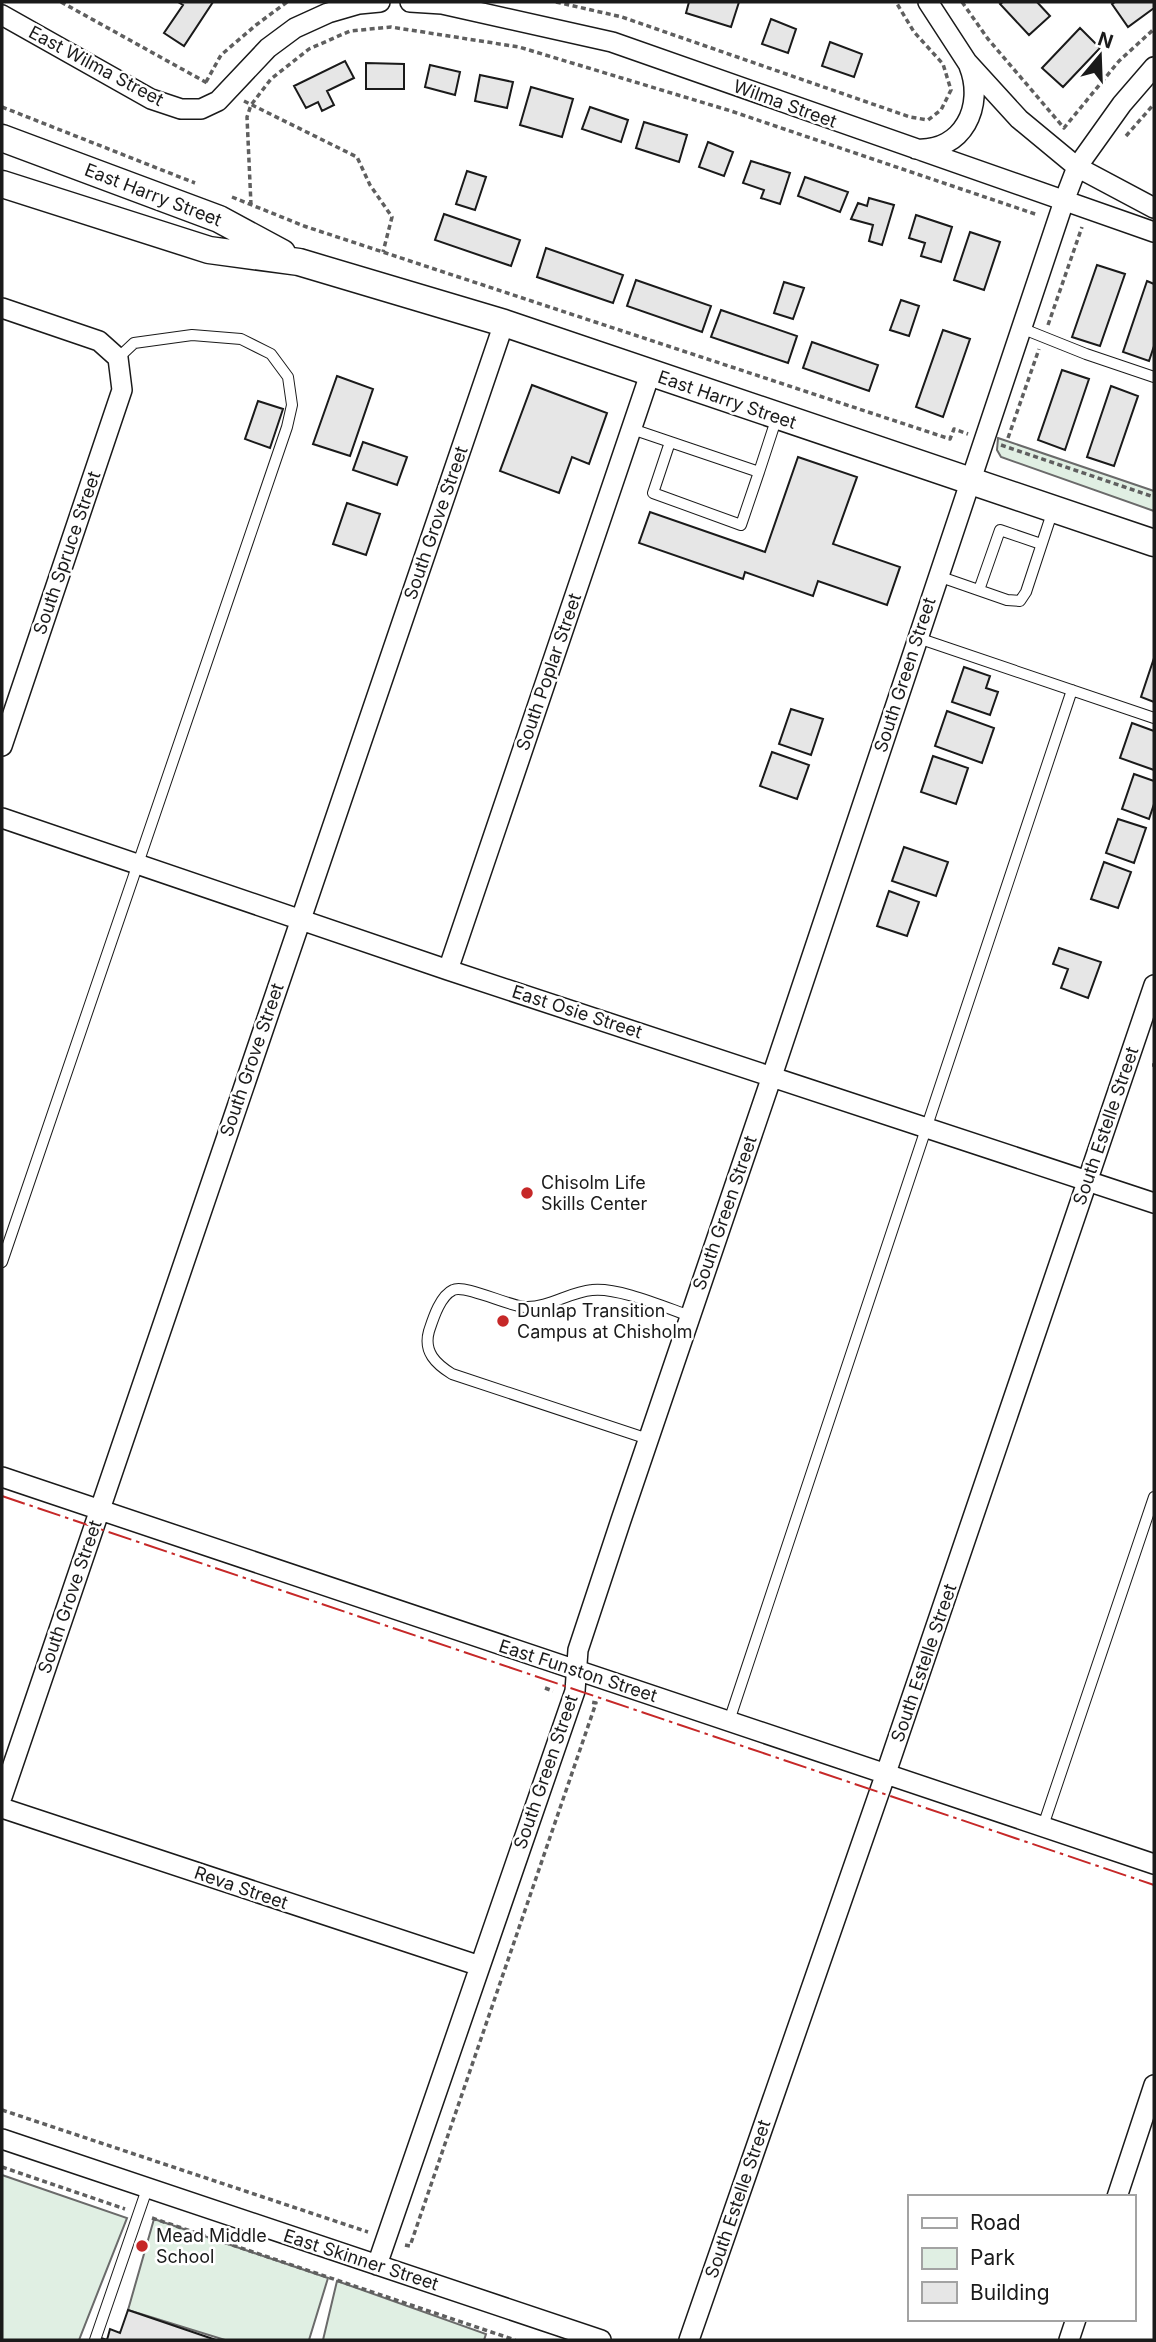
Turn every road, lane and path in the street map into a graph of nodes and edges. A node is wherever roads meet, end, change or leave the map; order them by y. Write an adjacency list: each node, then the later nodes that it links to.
1 (61, 2): 13 (path)
2 (287, 2): 13 (path)
3 (380, 2): 14 (street)
4 (410, 2): 20 (street, Wilma Street)
5 (556, 2): 6 (path)
6 (896, 2)
7 (928, 2): 11 (street)
8 (962, 2): 10 (path)
9 (2, 15): 14 (street, East Wilma Street)
10 (1154, 29)
11 (967, 62): 20 (street); 21 (street)
12 (1154, 68): 21 (street, South Green Street)
13 (206, 82): 14 (path)
14 (226, 92): 16 (path)
15 (1154, 104): 19 (path)
16 (251, 105): 26 (path); 29 (path); 32 (path)
17 (2, 107): 23 (path)
18 (2, 138): 33 (main road, East Harry Street)
19 (1118, 145)
20 (913, 149): 25 (street, Wilma Street)
21 (1077, 167): 25 (street, South Green Street); 27 (street)
22 (2, 184): 33 (main road, East Harry Street)
23 (206, 187)
24 (229, 196): 26 (path)
25 (1064, 201): 28 (street, Wilma Street); 29 (street, South Green Street)
26 (251, 205): 32 (path)
27 (1154, 208)
28 (1089, 210): 30 (path); 31 (street, Wilma Street)
29 (1057, 222): 30 (path); 36 (street, South Green Street)
30 (1082, 230): 37 (path)
31 (1154, 232)
32 (383, 252): 43 (path)
33 (299, 262): 35 (main road, East Harry Street)
34 (2, 308): 38 (street)
35 (504, 323): 39 (main road, East Harry Street); 60 (street, South Grove Street)
36 (1021, 328): 37 (lane); 43 (street, South Green Street)
37 (1044, 337): 40 (lane); 45 (path)
38 (118, 358): 57 (street, South Spruce Street); 59 (lane)
39 (650, 374): 41 (main road, East Harry Street); 42 (street, South Poplar Street)
40 (1154, 377)
41 (777, 417): 46 (lane); 47 (main road, East Harry Street)
42 (632, 429): 44 (lane); 61 (street, South Poplar Street)
43 (983, 439): 45 (path); 47 (street, South Green Street)
44 (670, 442): 46 (lane); 46 (lane)
45 (1005, 446): 48 (path)
46 (759, 472)
47 (969, 481): 49 (main road, East Harry Street); 52 (street, South Green Street)
48 (1154, 497)
49 (1053, 510): 50 (main road, East Harry Street); 51 (lane)
50 (1154, 543)
51 (1041, 544): 53 (lane); 53 (lane)
52 (938, 576): 53 (lane); 54 (street, South Green Street)
53 (979, 590)
54 (917, 637): 55 (lane); 63 (street, South Green Street)
55 (1072, 690): 56 (lane); 64 (lane)
56 (1154, 718)
57 (2, 746)
58 (2, 818): 59 (street, East Osie Street)
59 (137, 863): 60 (street, East Osie Street); 67 (lane)
60 (301, 918): 61 (street, East Osie Street); 72 (street, South Grove Street)
61 (448, 970): 63 (street, East Osie Street)
62 (1154, 985): 65 (street, South Estelle Street)
63 (772, 1076): 64 (street, East Osie Street); 68 (street, South Green Street)
64 (926, 1127): 65 (street, East Osie Street); 76 (lane)
65 (1088, 1181): 66 (street, East Osie Street); 77 (street, South Estelle Street)
66 (1154, 1203)
67 (2, 1262)
68 (690, 1316): 69 (street, South Green Street); 69 (lane)
69 (648, 1439): 73 (street, South Green Street)
70 (2, 1477): 72 (street, East Funston Street)
71 (1154, 1497): 80 (lane)
72 (99, 1510): 73 (street, East Funston Street); 78 (street, South Grove Street)
73 (576, 1670): 75 (street, South Green Street); 76 (street, East Funston Street)
74 (545, 1688): 75 (path)
75 (573, 1696): 82 (street, South Green Street); 90 (path)
76 (729, 1721): 77 (street, East Funston Street)
77 (886, 1773): 80 (street, East Funston Street); 96 (street, South Estelle Street)
78 (2, 1797)
79 (2, 1808): 82 (street, Reva Street)
80 (1044, 1826): 81 (street, East Funston Street)
81 (1154, 1864)
82 (480, 1966): 90 (street, South Green Street)
83 (1154, 2085): 88 (street)
84 (2, 2110): 90 (path)
85 (2, 2139): 87 (street, East Skinner Street)
86 (2, 2167): 89 (path)
87 (147, 2189): 89 (lane); 91 (street, East Skinner Street)
88 (1118, 2195)
89 (138, 2213): 93 (lane); 94 (path)
90 (386, 2238): 91 (street, South Green Street)
91 (377, 2265): 95 (street, East Skinner Street)
92 (1075, 2321): 97 (street)
93 (95, 2340)
94 (515, 2340)
95 (601, 2340)
96 (689, 2340)
97 (1069, 2340)

